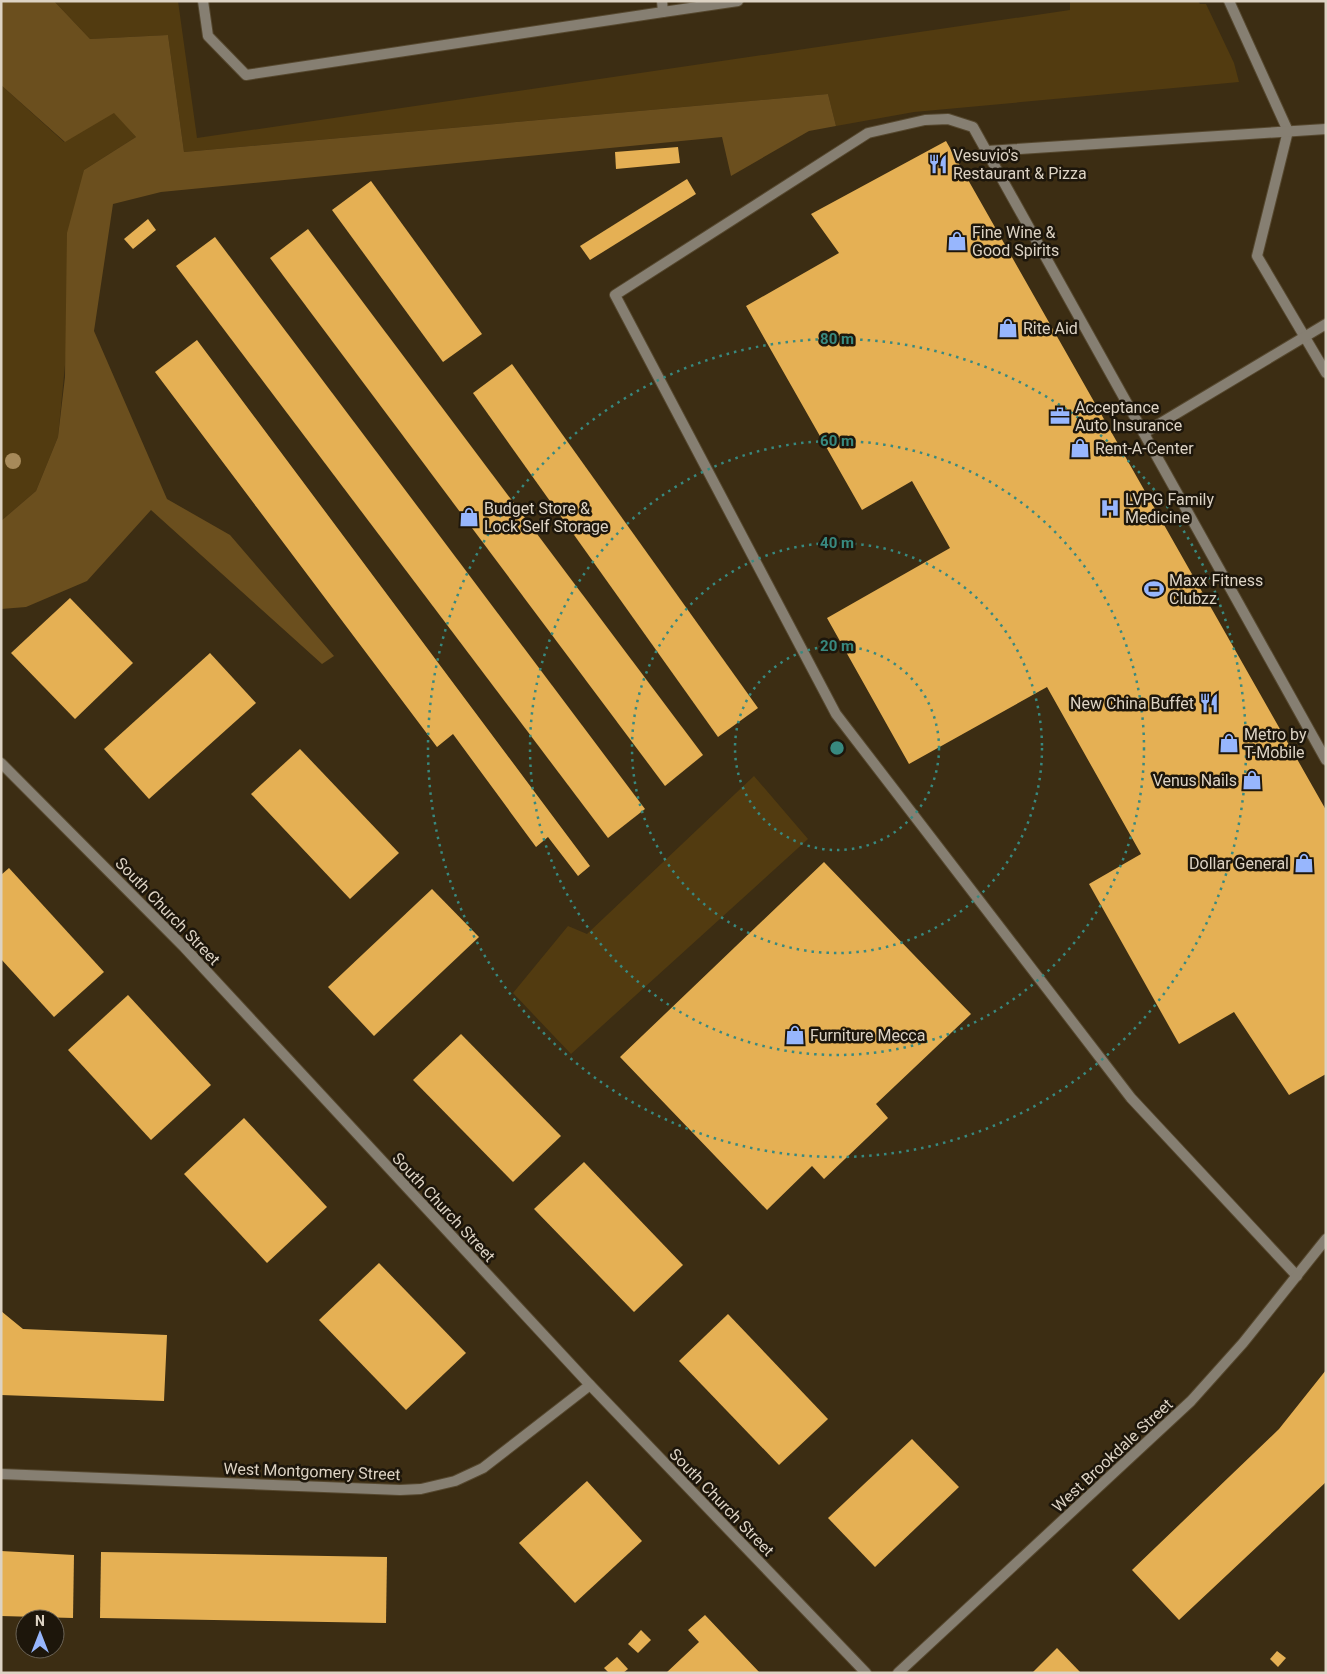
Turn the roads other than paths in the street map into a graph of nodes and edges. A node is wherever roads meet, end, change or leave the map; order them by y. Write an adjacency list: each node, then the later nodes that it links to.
1 (203, 1): 5 (street)
2 (662, 1): 5 (street)
3 (738, 1): 5 (street)
4 (1228, 1): 7 (street)
5 (663, 12)
6 (1326, 129): 7 (street)
7 (1288, 131): 8 (street); 10 (street)
8 (987, 151): 12 (street); 16 (street)
9 (1326, 324): 10 (street)
10 (1305, 336): 11 (street); 12 (street)
11 (1326, 373)
12 (1144, 434): 13 (street)
13 (1326, 760)
14 (3, 767): 17 (street, South Church Street)
15 (1326, 1239): 16 (street, West Brookdale Street)
16 (1296, 1276): 20 (street, West Brookdale Street)
17 (590, 1385): 18 (street, West Montgomery Street); 19 (street, South Church Street)
18 (1, 1474)
19 (866, 1673)
20 (898, 1673)

